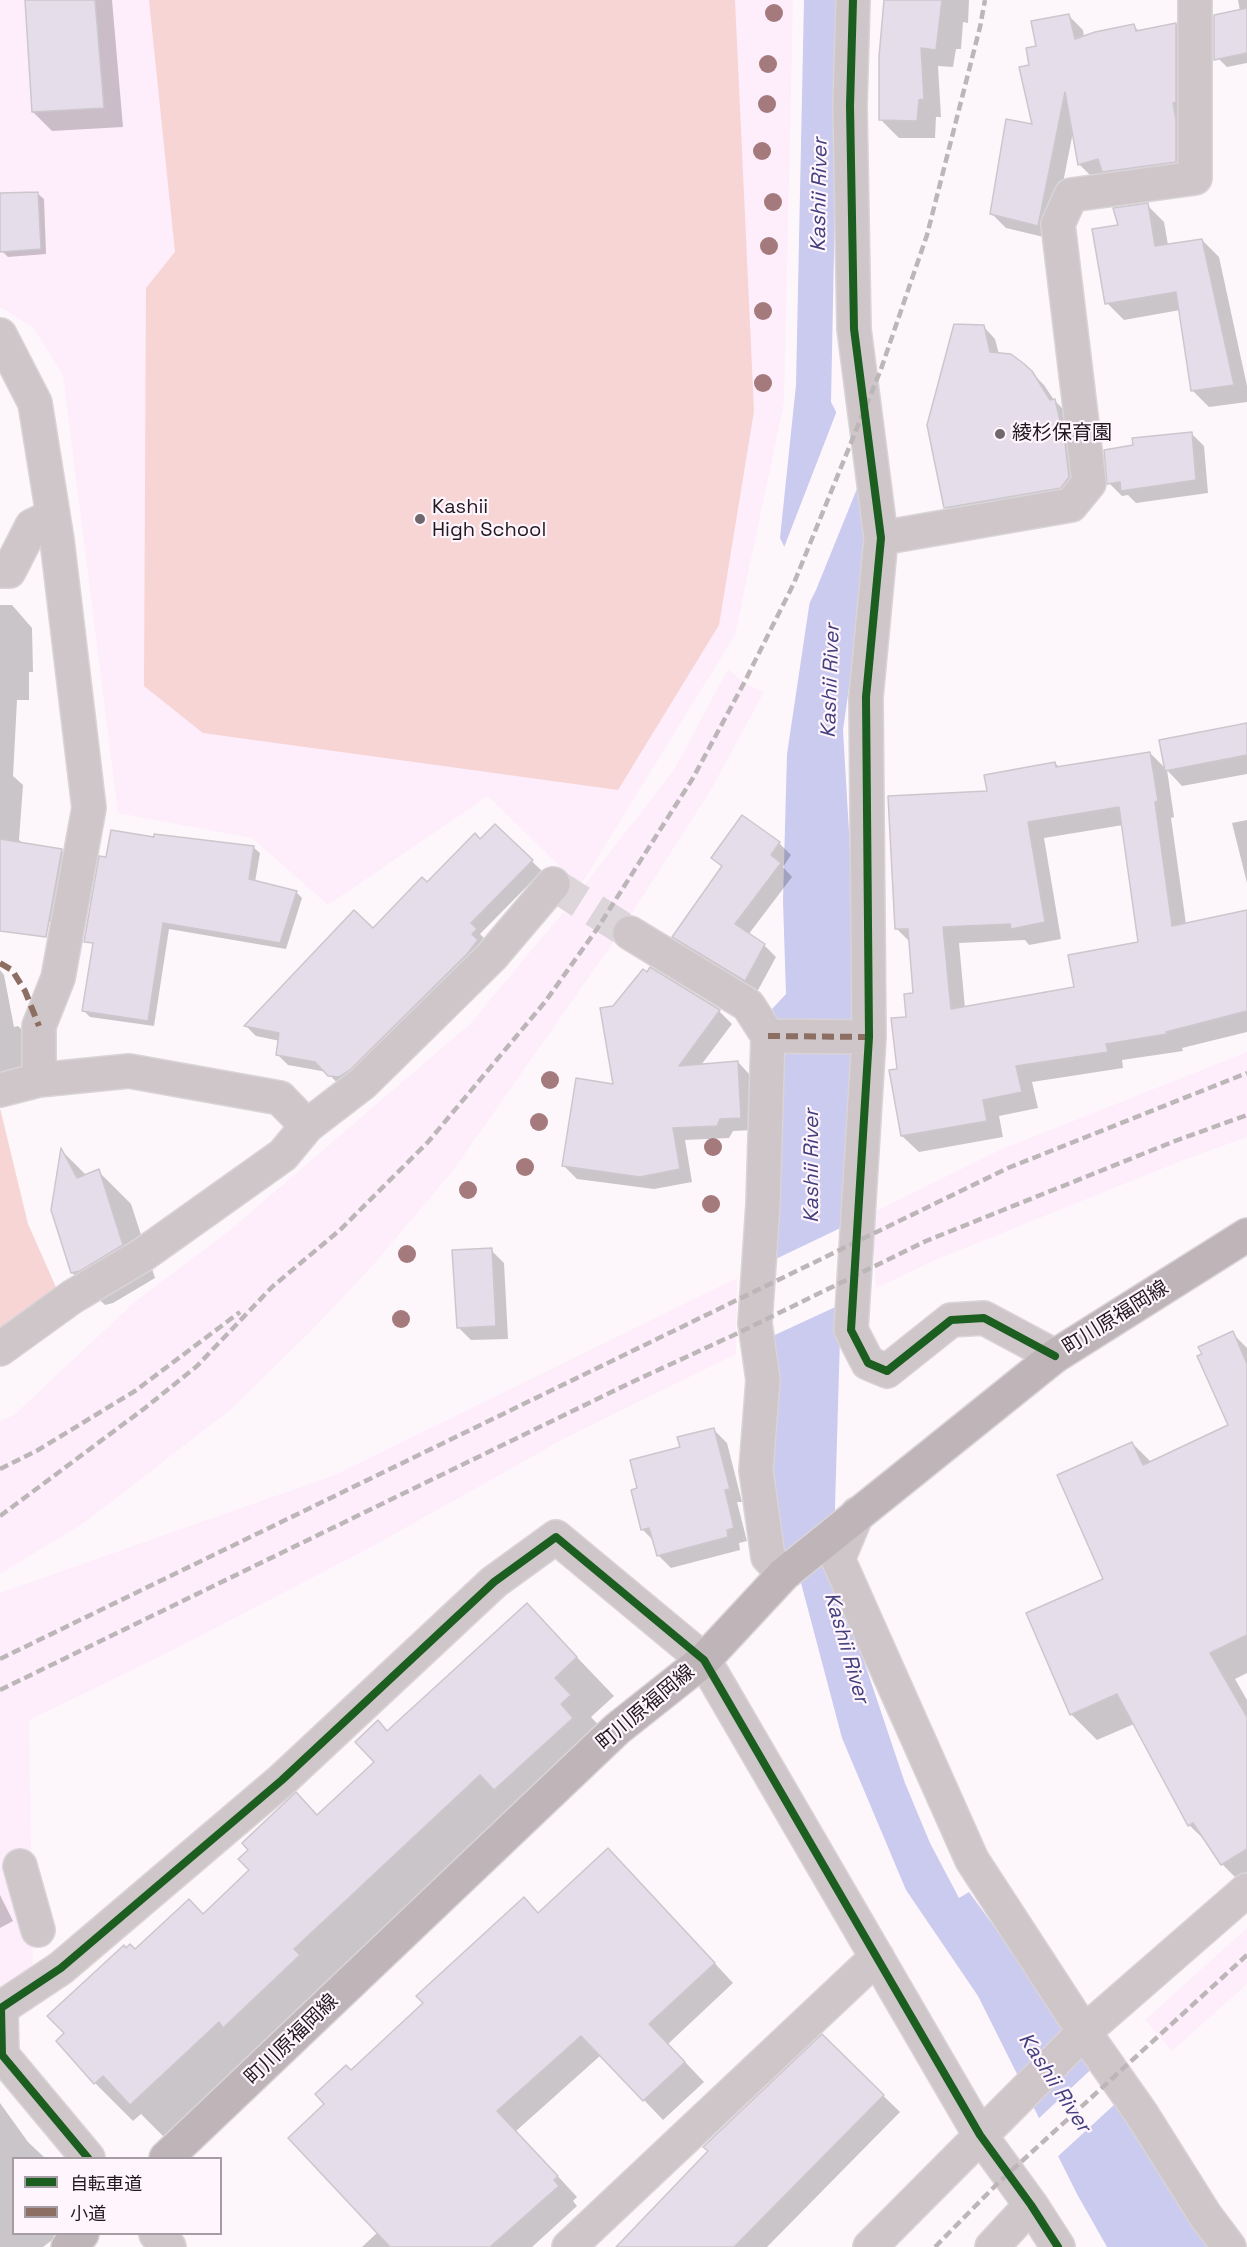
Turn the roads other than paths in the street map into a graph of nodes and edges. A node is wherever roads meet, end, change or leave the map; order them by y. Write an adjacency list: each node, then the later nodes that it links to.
1 (853, 0): 5 (street)
2 (1195, 0): 5 (street)
3 (0, 335): 4 (street)
4 (53, 516): 6 (street); 11 (street)
5 (881, 538): 10 (street)
6 (0, 571)
7 (553, 884): 13 (street)
8 (630, 933): 9 (street)
9 (768, 1036): 10 (street); 18 (street)
10 (869, 1037): 16 (street)
11 (39, 1080): 12 (street); 13 (street)
12 (0, 1090)
13 (307, 1126): 15 (street)
14 (1247, 1235): 16 (main road, 町川原福岡線)
15 (0, 1349)
16 (1055, 1356): 17 (main road, 町川原福岡線)
17 (857, 1514): 18 (main road, 町川原福岡線); 24 (street)
18 (784, 1574): 19 (main road, 町川原福岡線)
19 (704, 1660): 23 (street); 26 (street); 27 (main road, 町川原福岡線)
20 (20, 1866): 22 (street)
21 (1247, 1890): 24 (street)
22 (38, 1930)
23 (877, 1957): 25 (street); 33 (street)
24 (1084, 2032): 25 (street); 37 (street)
25 (980, 2134): 28 (street); 34 (street)
26 (87, 2157)
27 (167, 2157)
28 (1031, 2205): 35 (street); 36 (street)
29 (81, 2235): 31 (main road)
30 (157, 2235): 32 (street)
31 (68, 2247)
32 (169, 2247)
33 (568, 2247)
34 (870, 2247)
35 (992, 2247)
36 (1058, 2247)
37 (1229, 2247)

